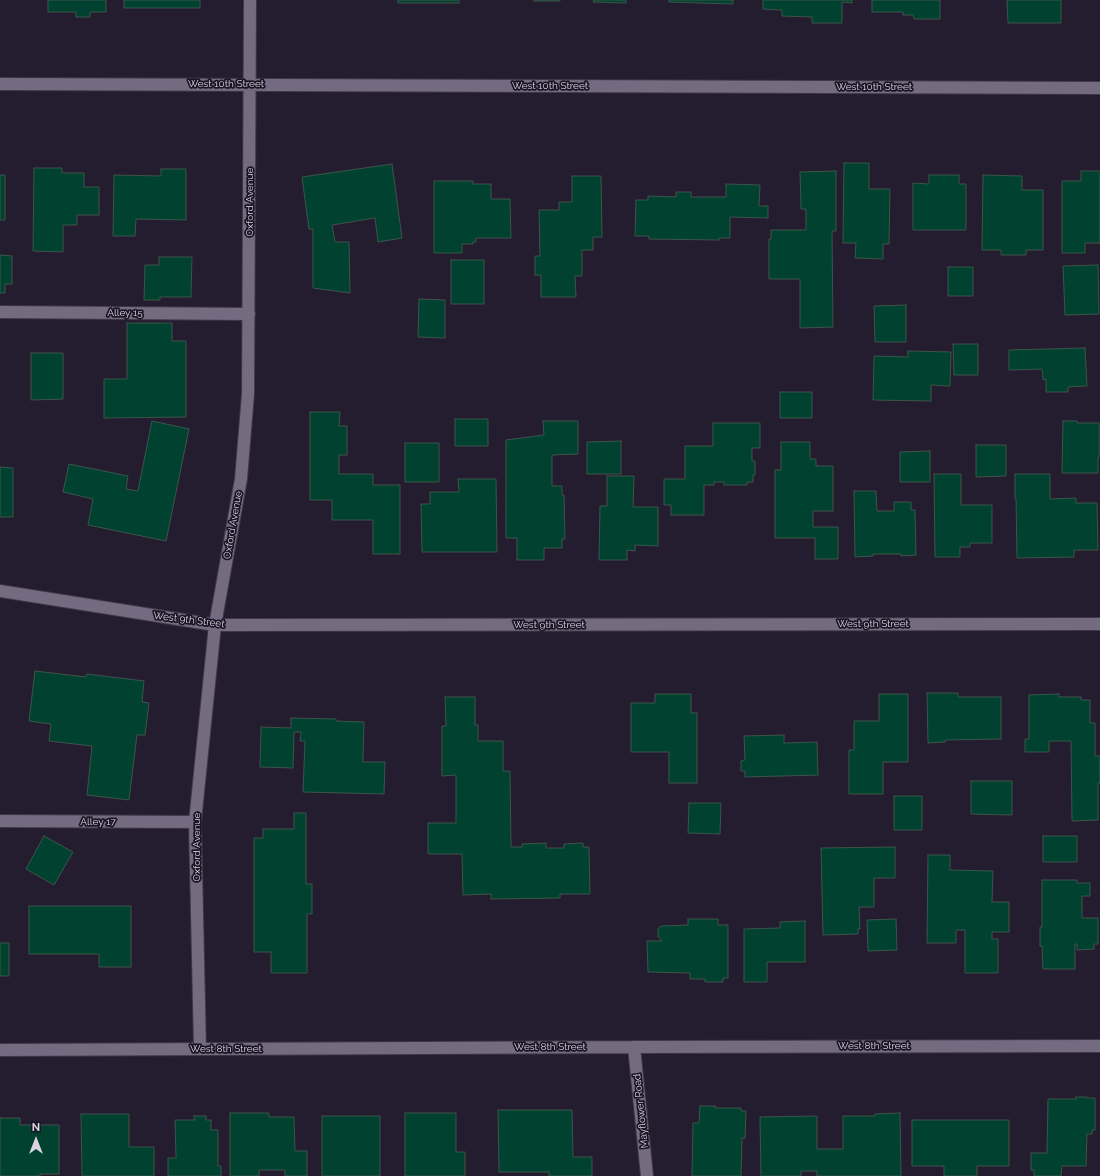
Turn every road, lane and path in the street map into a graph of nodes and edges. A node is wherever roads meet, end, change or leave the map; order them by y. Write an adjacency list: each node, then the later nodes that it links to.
1 (250, 0): 3 (street, Oxford Avenue)
2 (0, 84): 3 (street, West 10th Street)
3 (250, 84): 4 (street, West 10th Street); 6 (street, Oxford Avenue)
4 (1100, 88)
5 (0, 312): 6 (street, Alley 15)
6 (249, 314): 9 (street, Oxford Avenue)
7 (0, 591): 9 (street, West 9th Street)
8 (1100, 624): 9 (street, West 9th Street)
9 (215, 625): 11 (street, Oxford Avenue)
10 (0, 821): 11 (street, Alley 17)
11 (195, 822): 14 (street, Oxford Avenue)
12 (1100, 1046): 13 (street, West 8th Street)
13 (634, 1047): 14 (street, West 8th Street); 16 (street, Mayflower Road)
14 (200, 1049): 15 (street, West 8th Street)
15 (0, 1050)
16 (647, 1176)

